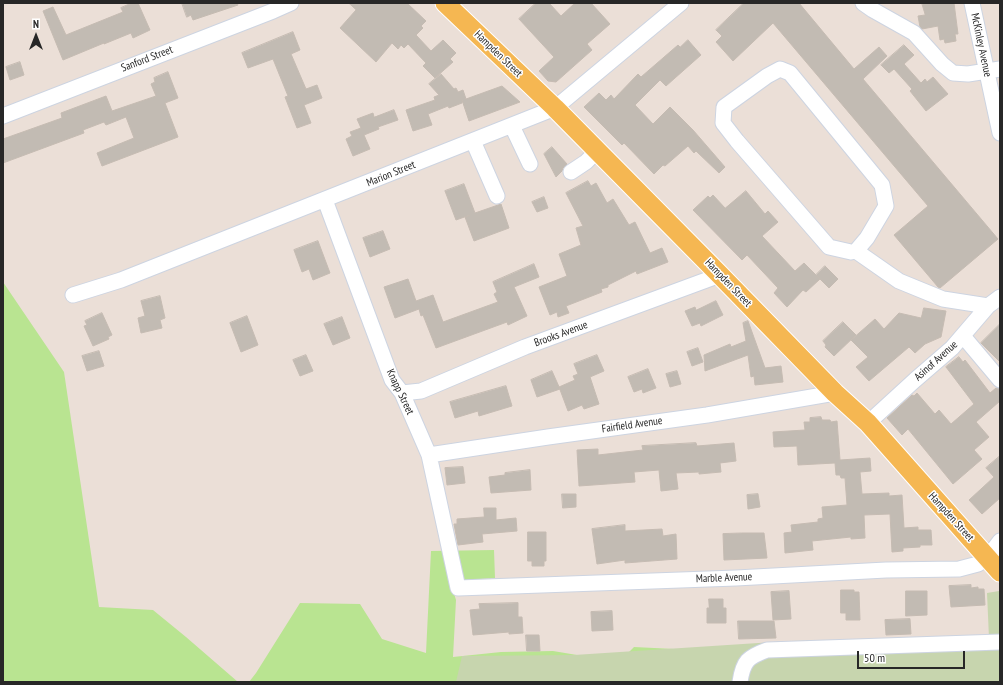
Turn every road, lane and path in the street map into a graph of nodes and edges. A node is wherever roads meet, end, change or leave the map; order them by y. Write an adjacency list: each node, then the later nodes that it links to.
1 (291, 3): 8 (street, Sanford Street)
2 (445, 3): 7 (main road, Hampden Street)
3 (681, 3): 7 (street, Marion Street)
4 (863, 3): 6 (street)
5 (972, 3): 6 (street, McKinley Avenue)
6 (993, 70): 10 (street, McKinley Avenue)
7 (555, 108): 9 (street, Marion Street); 12 (main road, Hampden Street)
8 (3, 116)
9 (512, 126): 11 (street, Marion Street); 13 (street)
10 (1000, 133)
11 (473, 141): 15 (street); 16 (street, Marion Street)
12 (597, 151): 14 (street); 18 (main road, Hampden Street)
13 (530, 164)
14 (571, 172)
15 (497, 196)
16 (325, 200): 19 (street, Marion Street); 23 (street, Knapp Street)
17 (856, 251): 17 (street); 20 (street)
18 (720, 275): 23 (street, Brooks Avenue); 24 (main road, Hampden Street)
19 (73, 295)
20 (994, 302): 21 (street, Asinof Avenue)
21 (963, 336): 22 (street); 25 (street, Asinof Avenue)
22 (1000, 380)
23 (402, 393): 26 (street, Knapp Street)
24 (835, 393): 25 (main road, Hampden Street); 26 (street, Fairfield Avenue)
25 (868, 423): 28 (main road, Hampden Street)
26 (429, 455): 30 (street, Knapp Street)
27 (1000, 541): 28 (street)
28 (987, 558): 29 (main road, Hampden Street); 30 (street, Marble Avenue)
29 (1000, 572)
30 (458, 588)
31 (1000, 642): 32 (street)
32 (740, 682)

